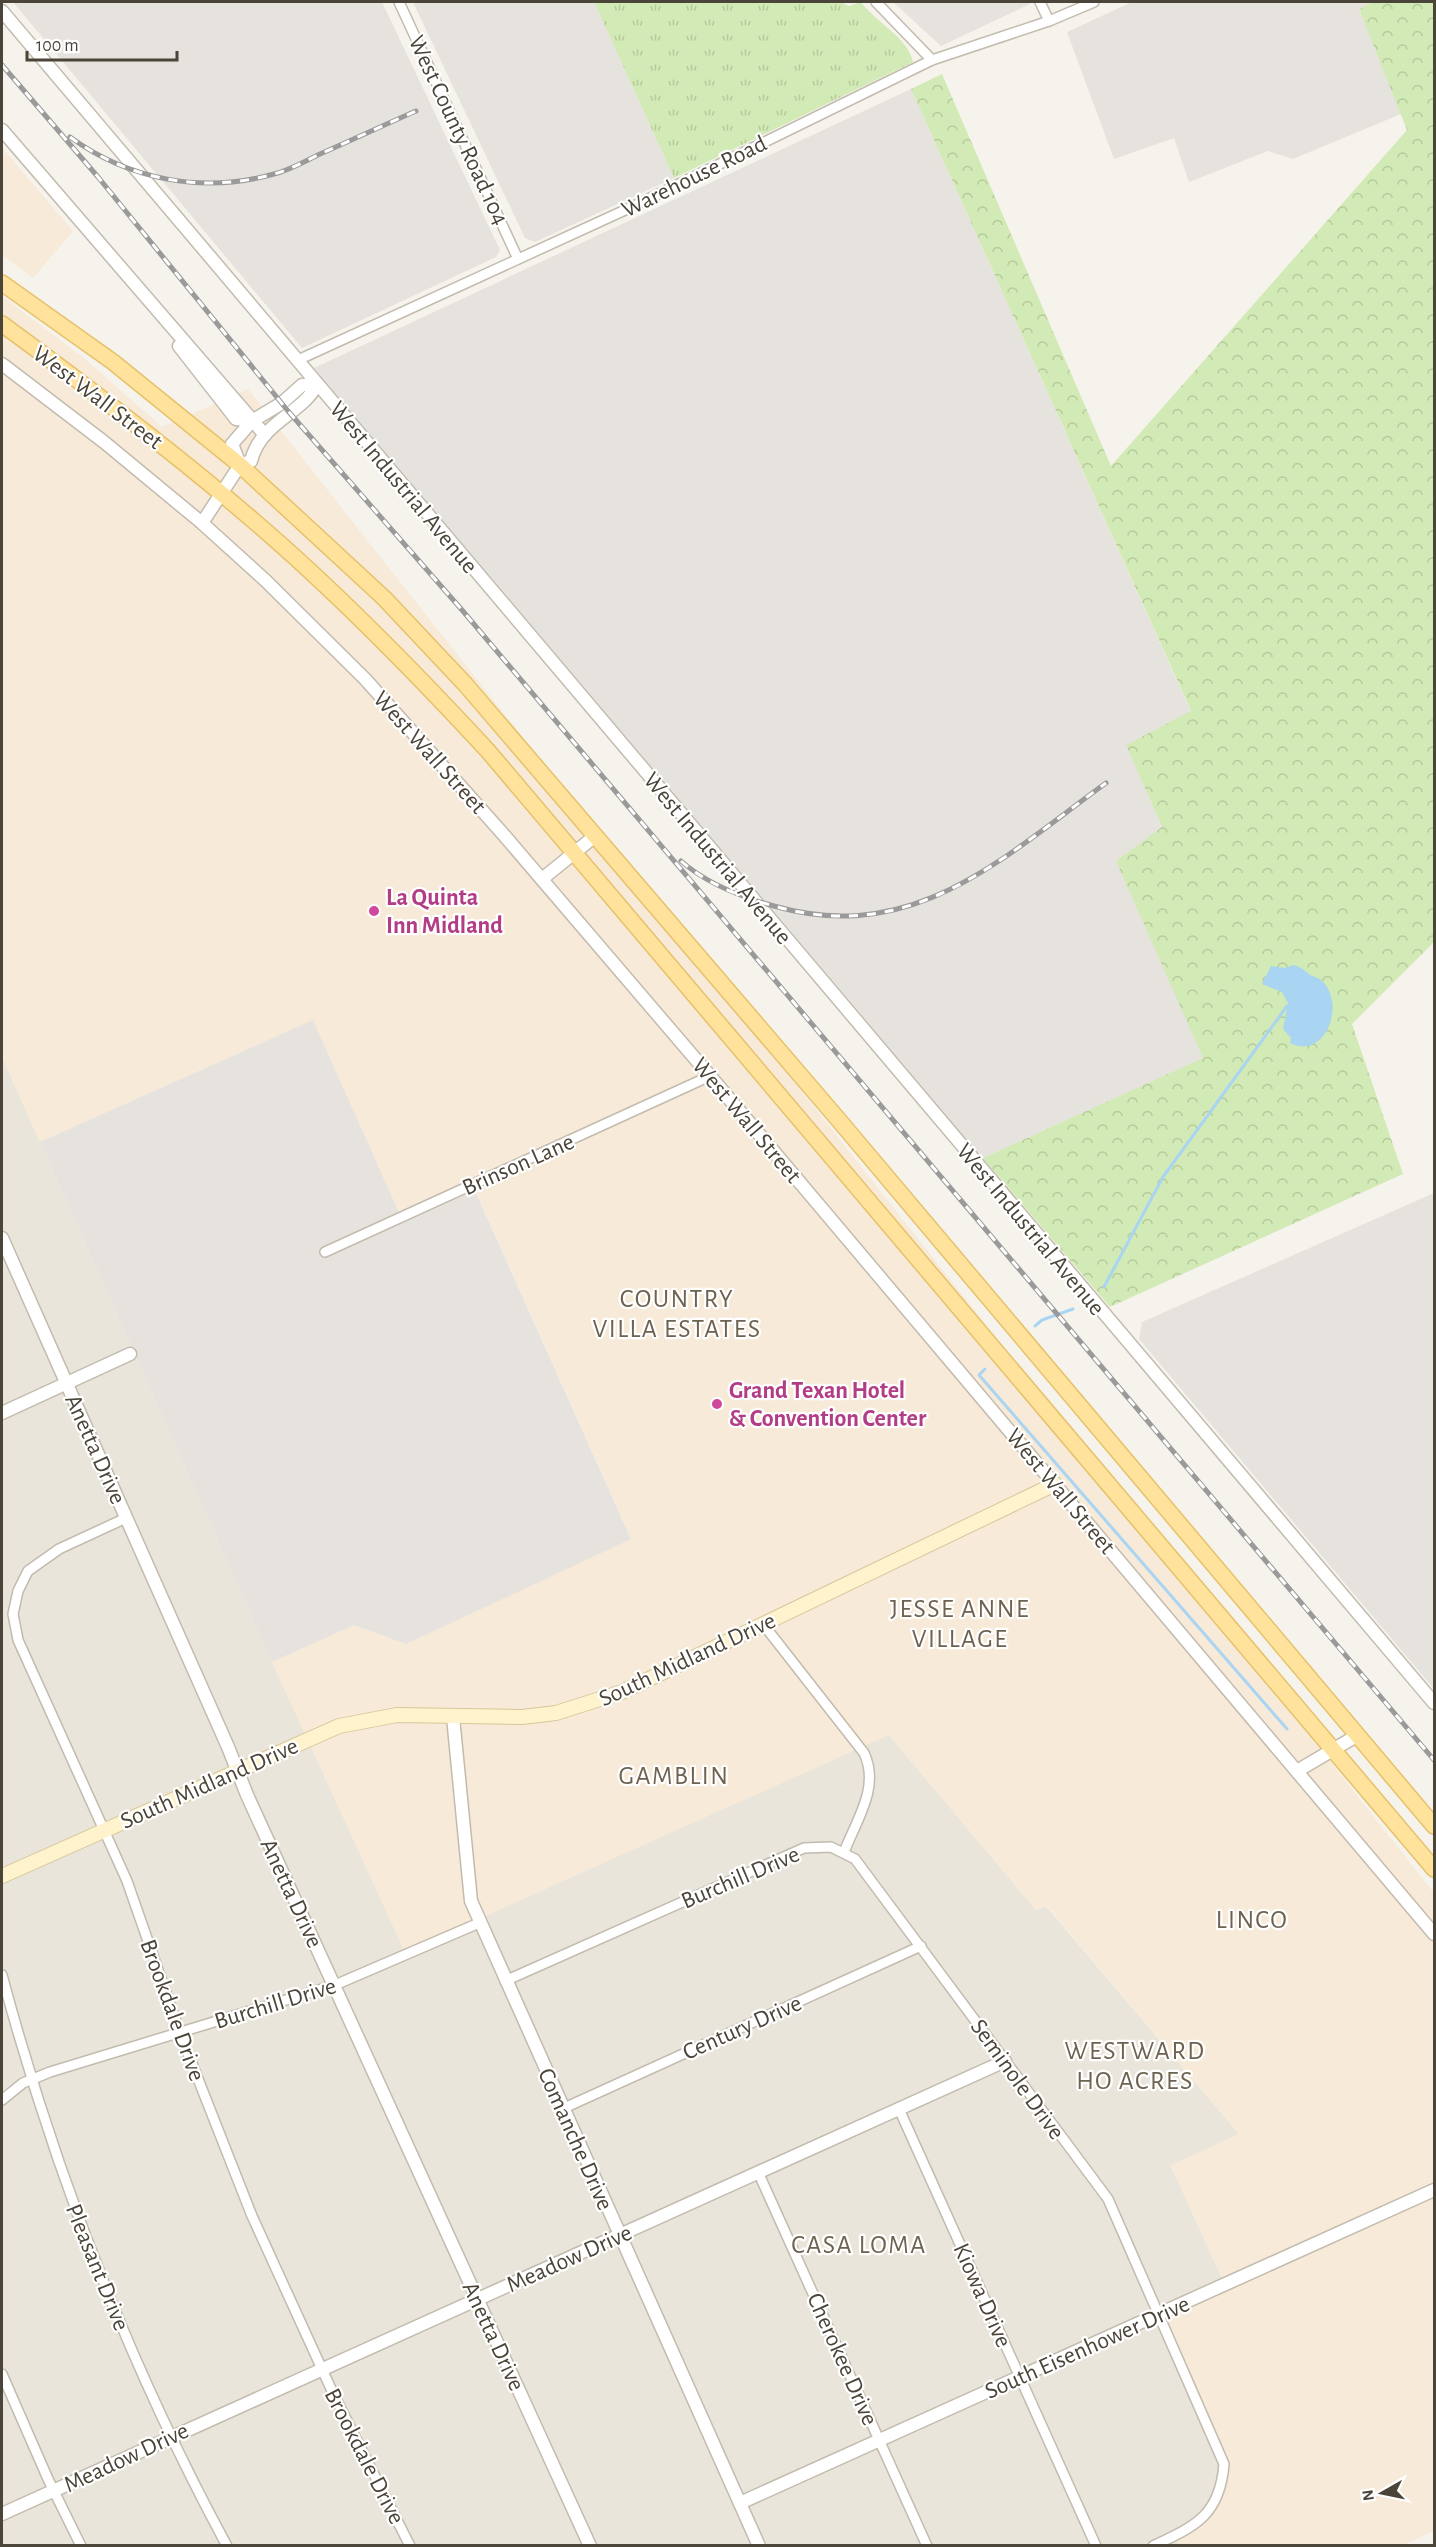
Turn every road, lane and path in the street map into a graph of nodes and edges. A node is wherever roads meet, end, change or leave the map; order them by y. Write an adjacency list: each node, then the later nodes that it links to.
1 (399, 2): 9 (street, West County Road 104)
2 (876, 2): 7 (street)
3 (1040, 2): 6 (street)
4 (1094, 2): 6 (street, Warehouse Road)
5 (2, 11): 12 (street, West Industrial Avenue)
6 (1048, 21): 7 (street, Warehouse Road)
7 (932, 60): 9 (street, Warehouse Road)
8 (2, 130): 15 (street)
9 (518, 259): 12 (street, Warehouse Road)
10 (2, 283): 17 (main road, West Wall Street)
11 (2, 324): 18 (main road, West Wall Street)
12 (298, 360): 14 (street, West Industrial Avenue)
13 (2, 364): 19 (street, West Wall Street)
14 (317, 384): 15 (street); 16 (street); 32 (street, West Industrial Avenue)
15 (252, 422): 16 (street); 17 (street)
16 (265, 435): 17 (street)
17 (240, 465): 18 (street); 20 (main road, West Wall Street)
18 (221, 493): 19 (street); 21 (main road, West Wall Street)
19 (202, 523): 22 (street, West Wall Street)
20 (595, 836): 21 (street); 34 (main road, West Wall Street)
21 (576, 852): 22 (street); 35 (main road, West Wall Street)
22 (542, 879): 23 (street, West Wall Street)
23 (710, 1076): 25 (street, Brinson Lane); 29 (street, West Wall Street)
24 (2, 1238): 27 (street, Anetta Drive)
25 (325, 1252)
26 (130, 1354): 27 (street)
27 (67, 1384): 28 (street); 30 (street, Anetta Drive)
28 (2, 1413)
29 (1055, 1484): 31 (main road, South Midland Drive); 37 (street, West Wall Street)
30 (126, 1518): 36 (street, Anetta Drive); 39 (street, Brookdale Drive)
31 (764, 1624): 33 (main road, South Midland Drive); 40 (street)
32 (1434, 1703)
33 (453, 1717): 36 (main road, South Midland Drive); 43 (street, Comanche Drive)
34 (1358, 1735): 35 (street); 38 (main road, West Wall Street)
35 (1333, 1750): 37 (street); 41 (main road, West Wall Street)
36 (237, 1770): 39 (main road, South Midland Drive); 48 (street, Anetta Drive)
37 (1297, 1771): 44 (street, West Wall Street)
38 (1434, 1826)
39 (105, 1829): 42 (main road, South Midland Drive); 49 (street, Brookdale Drive)
40 (844, 1852): 45 (street, Seminole Drive); 47 (street, Burchill Drive)
41 (1434, 1869)
42 (2, 1876)
43 (479, 1923): 47 (street, Comanche Drive); 48 (street, Burchill Drive)
44 (1434, 1934)
45 (921, 1946): 50 (street, Seminole Drive); 53 (street, Century Drive)
46 (2, 1975): 51 (street, Pleasant Drive)
47 (505, 1981): 53 (street, Comanche Drive)
48 (334, 1985): 49 (street, Burchill Drive); 58 (street, Anetta Drive)
49 (180, 2033): 51 (street, Burchill Drive); 60 (street, Brookdale Drive)
50 (1005, 2061): 54 (street, Meadow Drive); 59 (street, Seminole Drive)
51 (31, 2080): 52 (street, Burchill Drive); 63 (street, Pleasant Drive)
52 (2, 2100)
53 (562, 2109): 57 (street, Comanche Drive)
54 (899, 2109): 55 (street, Meadow Drive); 62 (street, Kiowa Drive)
55 (759, 2172): 57 (street, Meadow Drive); 64 (street, Cherokee Drive)
56 (1434, 2190): 59 (street, South Eisenhower Drive)
57 (619, 2235): 58 (street, Meadow Drive); 66 (street, Comanche Drive)
58 (477, 2299): 60 (street, Meadow Drive); 71 (street, Anetta Drive)
59 (1159, 2314): 62 (street, South Eisenhower Drive); 75 (street, Seminole Drive)
60 (321, 2369): 63 (street, Meadow Drive); 70 (street, Brookdale Drive)
61 (2, 2374): 65 (street)
62 (1020, 2377): 64 (street, South Eisenhower Drive); 74 (street, Kiowa Drive)
63 (172, 2436): 65 (street, Meadow Drive); 69 (street, Pleasant Drive)
64 (879, 2441): 66 (street, South Eisenhower Drive); 73 (street, Cherokee Drive)
65 (53, 2490): 67 (street, Meadow Drive); 68 (street)
66 (740, 2503): 72 (street, Comanche Drive)
67 (2, 2514)
68 (81, 2546)
69 (227, 2546)
70 (410, 2546)
71 (590, 2546)
72 (759, 2546)
73 (927, 2546)
74 (1096, 2546)
75 (1153, 2546)

